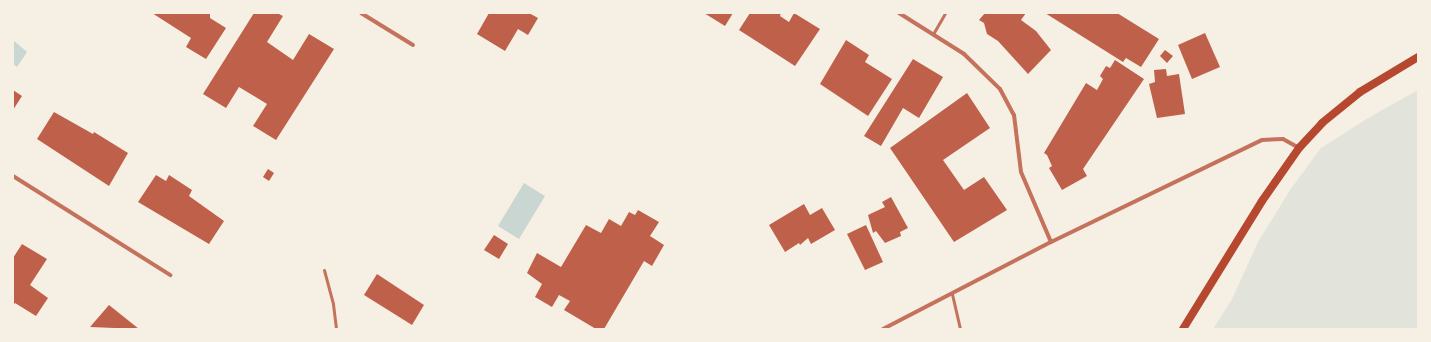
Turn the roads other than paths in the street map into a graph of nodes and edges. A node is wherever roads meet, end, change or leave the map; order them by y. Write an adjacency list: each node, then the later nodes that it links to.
1 (361, 13): 5 (street)
2 (899, 13): 4 (street)
3 (945, 13): 4 (lane)
4 (933, 34): 9 (street)
5 (413, 45)
6 (1418, 57): 7 (main road)
7 (1299, 148): 9 (street); 16 (main road)
8 (13, 176): 11 (street)
9 (1051, 242): 12 (street)
10 (324, 270): 13 (lane)
11 (170, 275)
12 (952, 294): 14 (street); 15 (lane)
13 (336, 329)
14 (883, 329)
15 (960, 329)
16 (1183, 329)

